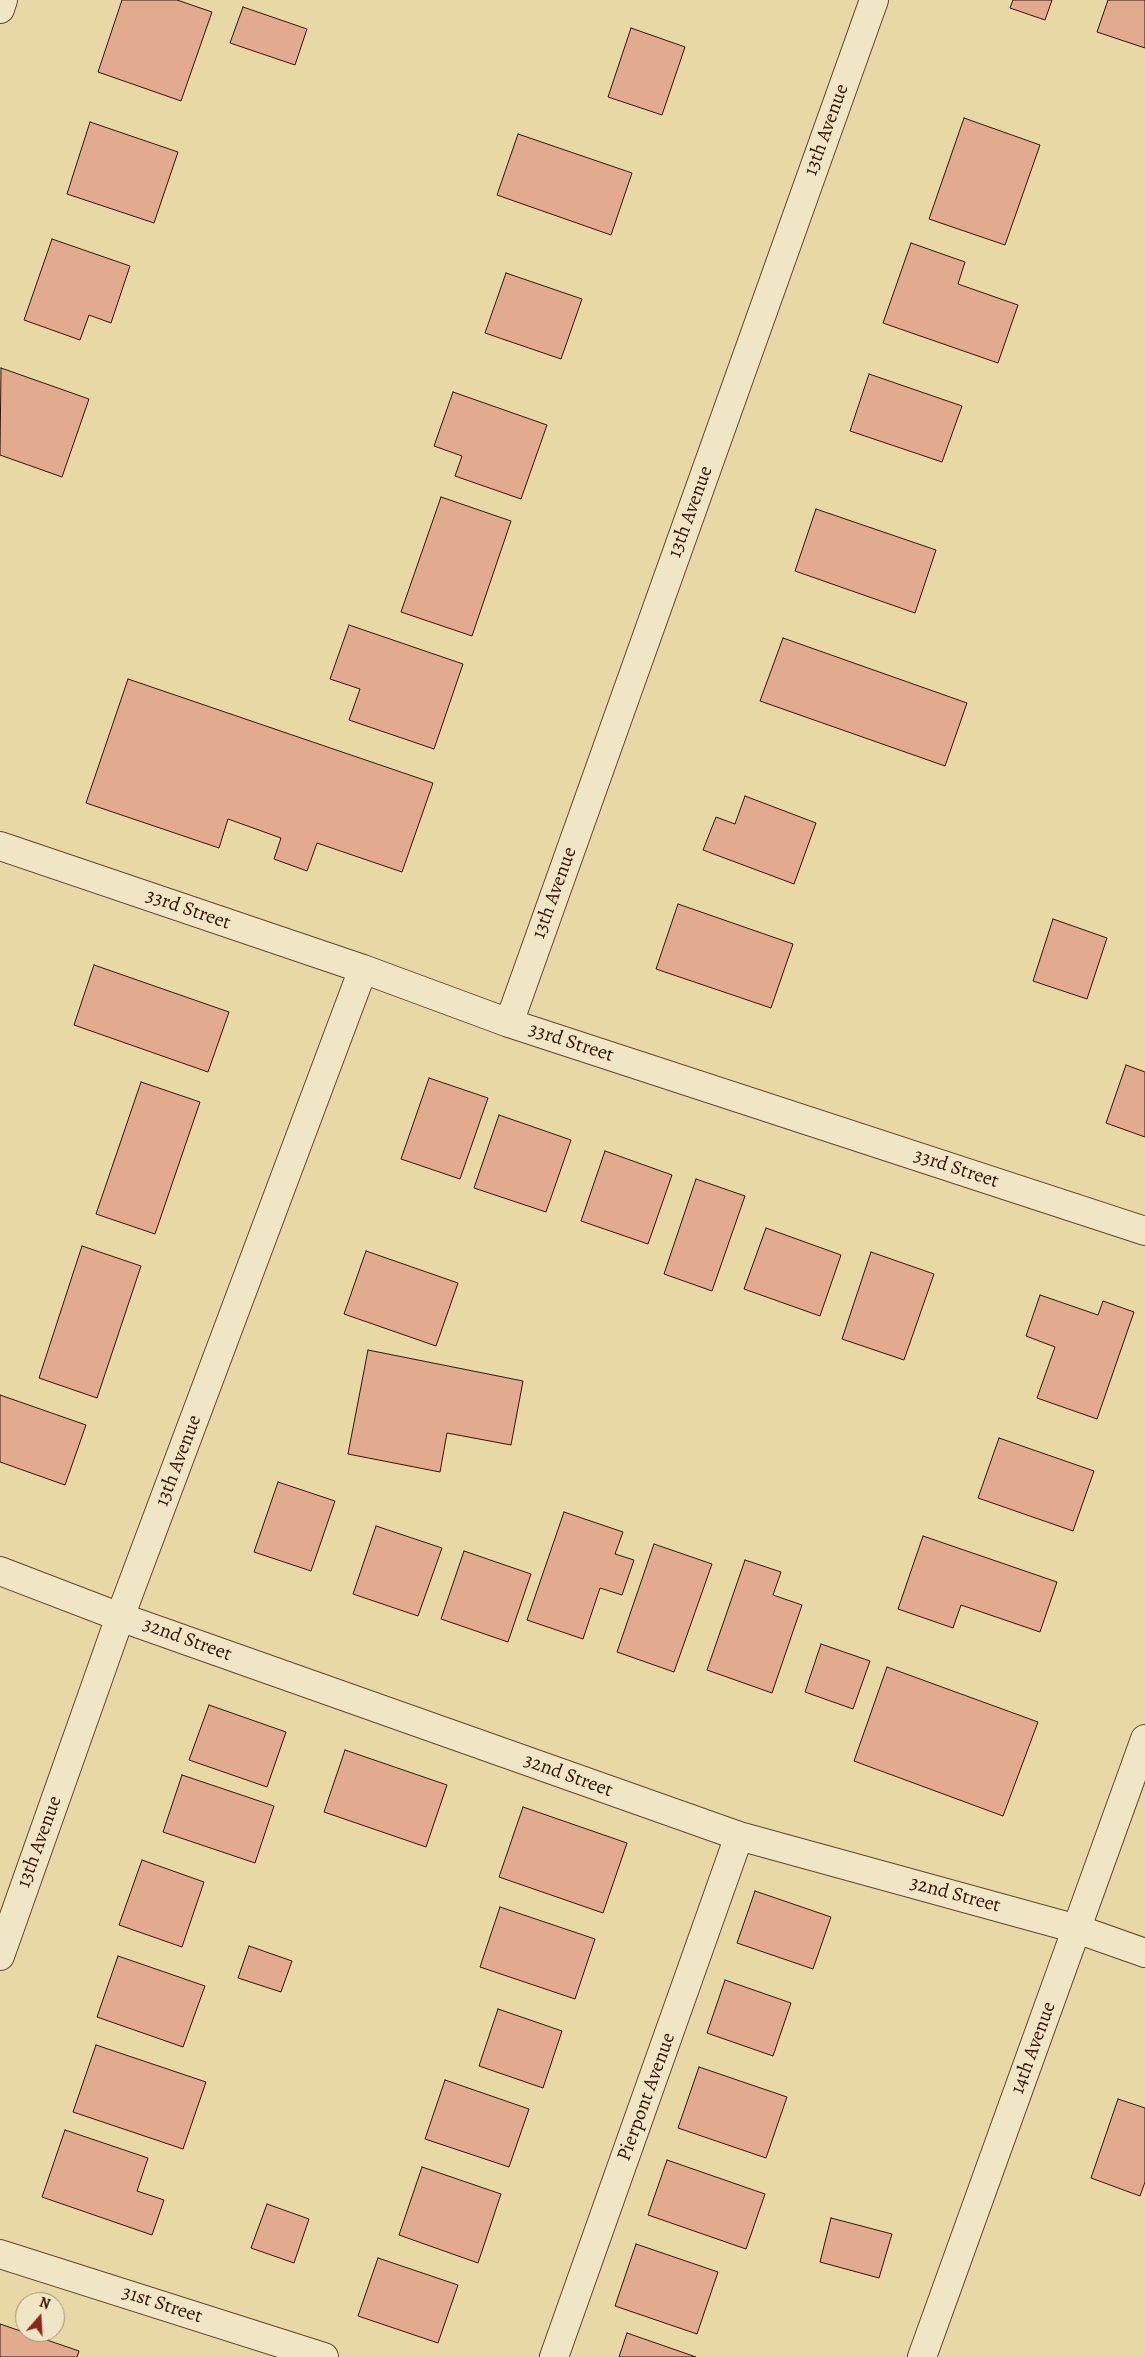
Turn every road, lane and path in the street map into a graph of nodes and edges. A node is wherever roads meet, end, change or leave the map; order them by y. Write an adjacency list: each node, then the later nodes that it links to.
1 (3, 0): 3 (street)
2 (874, 0): 6 (street, 13th Avenue)
3 (0, 8)
4 (0, 846): 5 (street, 33rd Street)
5 (363, 970): 6 (street, 33rd Street); 9 (street, 13th Avenue)
6 (509, 1023): 7 (street, 33rd Street)
7 (1145, 1231)
8 (0, 1572): 9 (street, 32nd Street)
9 (120, 1617): 11 (street, 32nd Street); 14 (street, 13th Avenue)
10 (1145, 1739): 12 (street, 14th Avenue)
11 (739, 1836): 12 (street, 32nd Street); 17 (street, Pierpont Avenue)
12 (1077, 1929): 13 (street, 32nd Street); 18 (street, 14th Avenue)
13 (1145, 1953)
14 (0, 1956)
15 (0, 2254): 16 (street, 31st Street)
16 (324, 2357)
17 (554, 2357)
18 (922, 2357)

